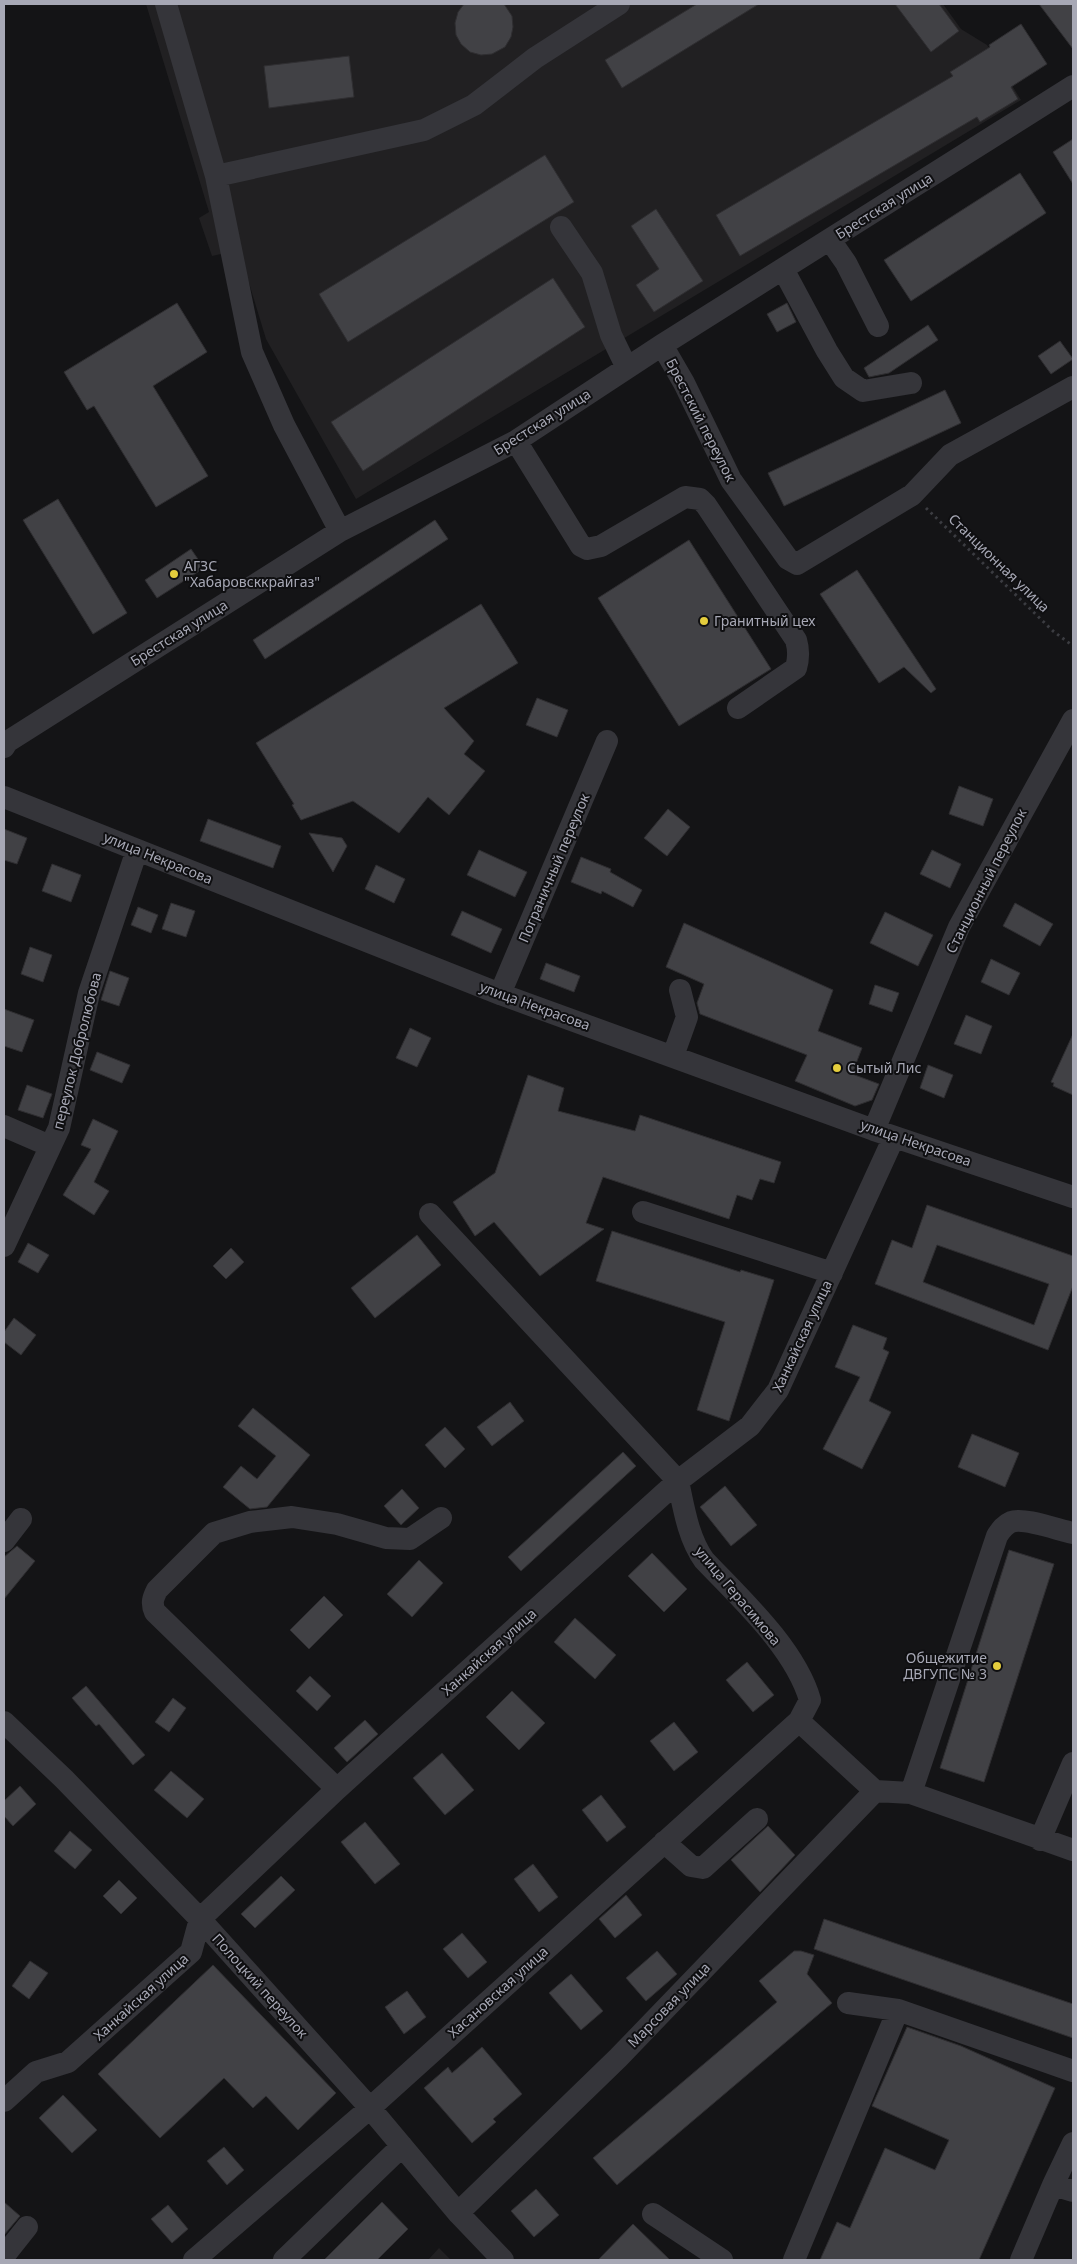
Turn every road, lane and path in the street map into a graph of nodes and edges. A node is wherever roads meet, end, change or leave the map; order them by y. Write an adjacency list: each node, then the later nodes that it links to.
1 (166, 4): 4 (street)
2 (620, 4): 4 (street)
3 (1072, 90): 6 (street, Брестская улица)
4 (216, 176): 15 (street)
5 (561, 227): 10 (street)
6 (830, 240): 7 (street, Брестская улица); 8 (street)
7 (783, 269): 9 (street, Брестская улица); 11 (street)
8 (878, 326)
9 (662, 345): 10 (street, Брестская улица); 14 (street, Брестский переулок)
10 (627, 368): 13 (street, Брестская улица)
11 (910, 383)
12 (1073, 387): 14 (street, Брестский переулок)
13 (516, 442): 15 (street, Брестская улица); 17 (street)
14 (912, 495): 16 (path, Станционная улица)
15 (340, 531): 20 (street, Брестская улица)
16 (1073, 646)
17 (738, 708)
18 (1073, 720): 21 (street, Станционный переулок)
19 (607, 741): 25 (street, Пограничный переулок)
20 (4, 747)
21 (1065, 755): 28 (street, Станционный переулок)
22 (4, 797): 23 (street, улица Некрасова)
23 (137, 850): 25 (street, улица Некрасова); 29 (street, переулок Добролюбова)
24 (680, 990): 26 (street)
25 (500, 994): 26 (street, улица Некрасова)
26 (673, 1056): 28 (street, улица Некрасова)
27 (4, 1126): 29 (street)
28 (884, 1133): 30 (street, улица Некрасова); 34 (street, Ханкайская улица)
29 (50, 1146): 33 (street, переулок Добролюбова)
30 (1073, 1197)
31 (642, 1212): 34 (street)
32 (430, 1214): 35 (street)
33 (4, 1246)
34 (832, 1273): 35 (street, Ханкайская улица)
35 (678, 1482): 40 (street, улица Герасимова); 43 (street, Ханкайская улица)
36 (21, 1518): 39 (street)
37 (441, 1518): 43 (street)
38 (1073, 1533): 45 (street)
39 (4, 1541)
40 (799, 1721): 44 (street); 48 (street, Хасановская улица)
41 (4, 1722): 50 (street, Полоцкий переулок)
42 (1073, 1763): 47 (street)
43 (337, 1789): 50 (street, Ханкайская улица)
44 (875, 1791): 45 (street); 59 (street, Марсовая улица)
45 (911, 1793): 47 (street)
46 (757, 1819): 48 (street)
47 (1040, 1840): 49 (street)
48 (664, 1842): 55 (street, Хасановская улица)
49 (1073, 1850)
50 (200, 1919): 54 (street, Ханкайская улица); 55 (street, Полоцкий переулок)
51 (848, 2003): 52 (street)
52 (898, 2010): 53 (street); 67 (street)
53 (1073, 2070)
54 (4, 2101)
55 (370, 2108): 57 (street, Полоцкий переулок); 63 (street, Хасановская улица)
56 (1073, 2143): 58 (street)
57 (402, 2146): 59 (street, Полоцкий переулок); 64 (street)
58 (1063, 2188): 68 (street)
59 (458, 2213): 65 (street, Полоцкий переулок)
60 (653, 2214): 66 (street)
61 (26, 2227): 62 (street)
62 (4, 2256)
63 (194, 2260)
64 (284, 2260)
65 (503, 2260)
66 (722, 2260)
67 (794, 2260)
68 (1022, 2260)

